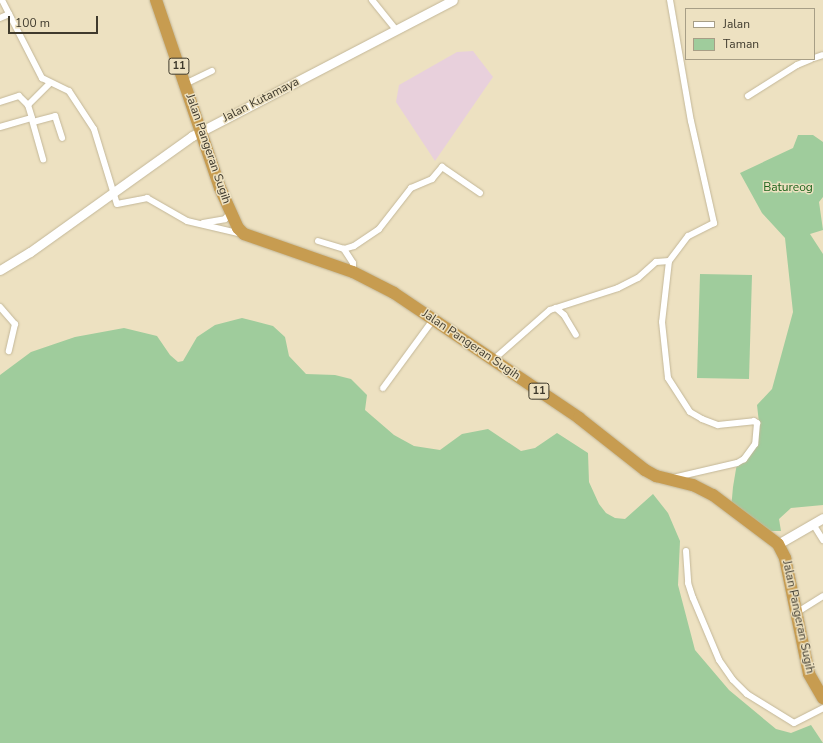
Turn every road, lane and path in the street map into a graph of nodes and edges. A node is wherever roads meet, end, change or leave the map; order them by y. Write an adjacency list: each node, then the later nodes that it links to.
1 (2, 0): 6 (street)
2 (156, 0): 12 (highway, Jalan Pangeran Sugih / 11)
3 (372, 0): 8 (street)
4 (452, 0): 8 (main road, Jalan Kutamaya)
5 (670, 0): 28 (street)
6 (9, 14): 7 (street); 11 (street)
7 (0, 18)
8 (396, 30): 18 (main road, Jalan Kutamaya)
9 (808, 60): 13 (street)
10 (212, 71): 12 (street)
11 (50, 83): 15 (street); 22 (street)
12 (185, 84): 18 (highway, Jalan Pangeran Sugih / 11)
13 (748, 96)
14 (0, 102): 15 (street)
15 (28, 105): 16 (street)
16 (32, 120): 17 (street); 19 (street); 20 (street)
17 (0, 128)
18 (200, 132): 22 (main road, Jalan Kutamaya); 23 (highway, Jalan Pangeran Sugih / 11)
19 (62, 138)
20 (44, 159)
21 (480, 193): 27 (street)
22 (114, 194): 24 (street); 29 (main road, Jalan Kutamaya)
23 (230, 213): 24 (street); 25 (highway, Jalan Pangeran Sugih / 11)
24 (198, 224): 25 (street)
25 (244, 234): 30 (highway, Jalan Pangeran Sugih / 11)
26 (318, 241): 27 (street)
27 (344, 249): 30 (street)
28 (669, 261): 32 (street); 38 (street)
29 (0, 270)
30 (353, 272): 33 (highway, Jalan Pangeran Sugih / 11)
31 (0, 307): 35 (street)
32 (556, 308): 34 (street); 36 (street)
33 (433, 320): 36 (highway, Jalan Pangeran Sugih / 11); 37 (street)
34 (576, 335)
35 (9, 351)
36 (493, 360): 38 (highway, Jalan Pangeran Sugih / 11)
37 (383, 388)
38 (667, 479): 42 (highway, Jalan Pangeran Sugih / 11)
39 (823, 518): 40 (main road)
40 (813, 524): 41 (street); 42 (main road)
41 (823, 540)
42 (778, 544): 45 (highway, Jalan Pangeran Sugih / 11)
43 (686, 551): 47 (street)
44 (823, 596): 45 (street)
45 (796, 614): 46 (highway, Jalan Pangeran Sugih / 11)
46 (823, 698)
47 (823, 708)

